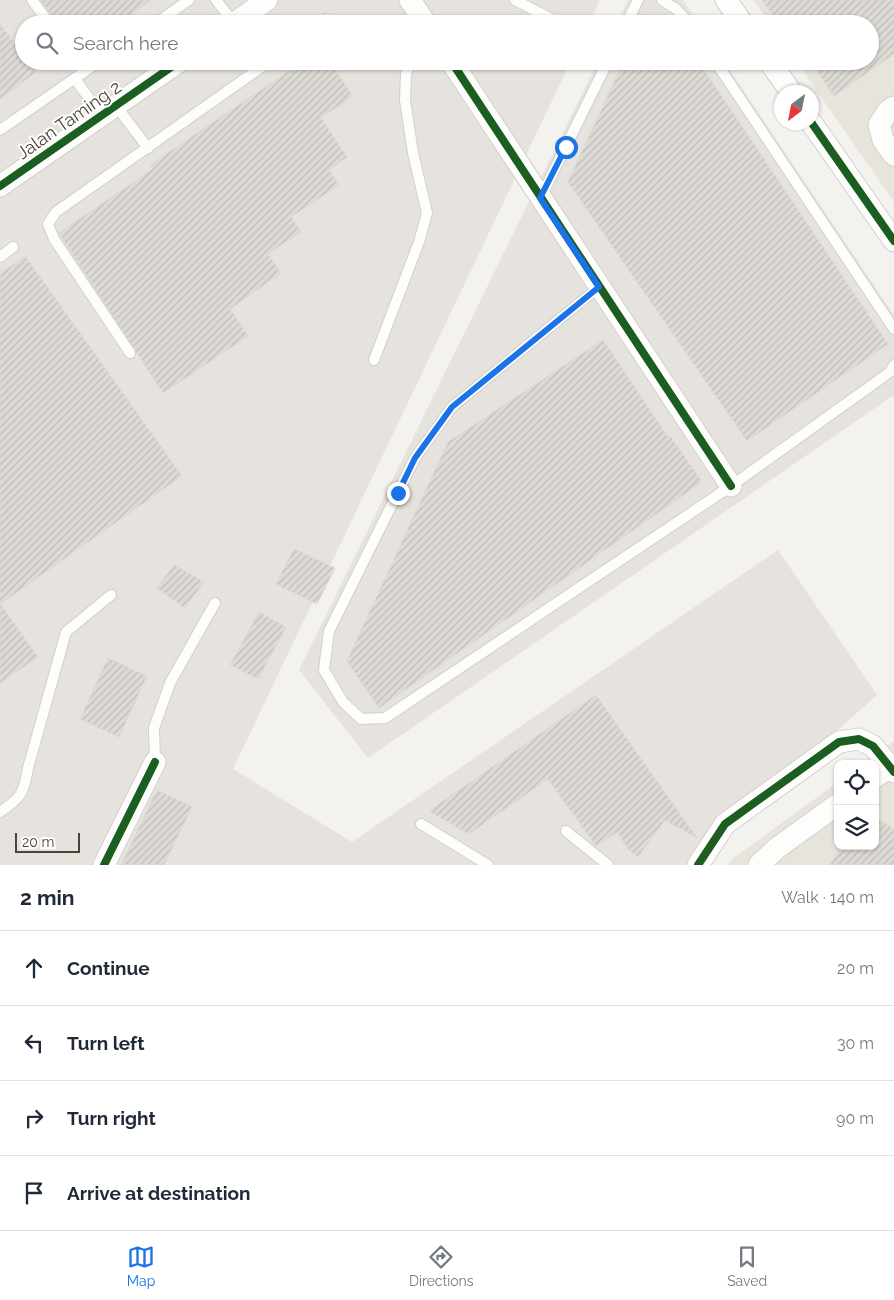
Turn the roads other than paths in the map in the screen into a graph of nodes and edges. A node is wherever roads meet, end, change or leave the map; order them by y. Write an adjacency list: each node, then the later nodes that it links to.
1 (32, 0): 10 (lane)
2 (190, 0): 11 (lane)
3 (216, 0): 12 (lane)
4 (267, 0): 13 (street)
5 (410, 0): 14 (street)
6 (515, 0): 15 (lane)
7 (638, 0): 16 (lane)
8 (662, 0): 17 (lane)
9 (726, 0): 18 (street)
10 (43, 15)
11 (168, 15)
12 (228, 15)
13 (245, 15)
14 (420, 15)
15 (544, 15)
16 (630, 15)
17 (682, 15)
18 (737, 15)
19 (87, 70): 27 (lane)
20 (167, 70): 31 (street, Jalan Taming 2)
21 (257, 70): 34 (lane)
22 (407, 70): 44 (lane)
23 (457, 70): 37 (street)
24 (604, 70): 37 (lane)
25 (721, 70): 42 (lane)
26 (775, 70): 29 (street)
27 (84, 72): 28 (lane)
28 (75, 79): 31 (lane); 32 (lane)
29 (785, 85)
30 (894, 107): 35 (street)
31 (109, 111): 34 (lane); 36 (street, Jalan Taming 2)
32 (0, 130)
33 (817, 130): 38 (street)
34 (148, 148): 43 (lane)
35 (894, 156)
36 (0, 186)
37 (540, 198): 41 (street)
38 (894, 241)
39 (13, 247): 40 (lane)
40 (0, 257)
41 (599, 287): 46 (street); 46 (lane)
42 (894, 329)
43 (130, 354)
44 (374, 360)
45 (894, 365): 46 (lane)
46 (730, 486)
47 (111, 595): 52 (lane)
48 (215, 603): 49 (lane)
49 (155, 762): 55 (street)
50 (888, 770): 58 (street)
51 (837, 805): 59 (street)
52 (0, 812)
53 (422, 824): 56 (lane)
54 (566, 832): 57 (lane)
55 (104, 865)
56 (488, 865)
57 (608, 865)
58 (698, 865)
59 (759, 865)

